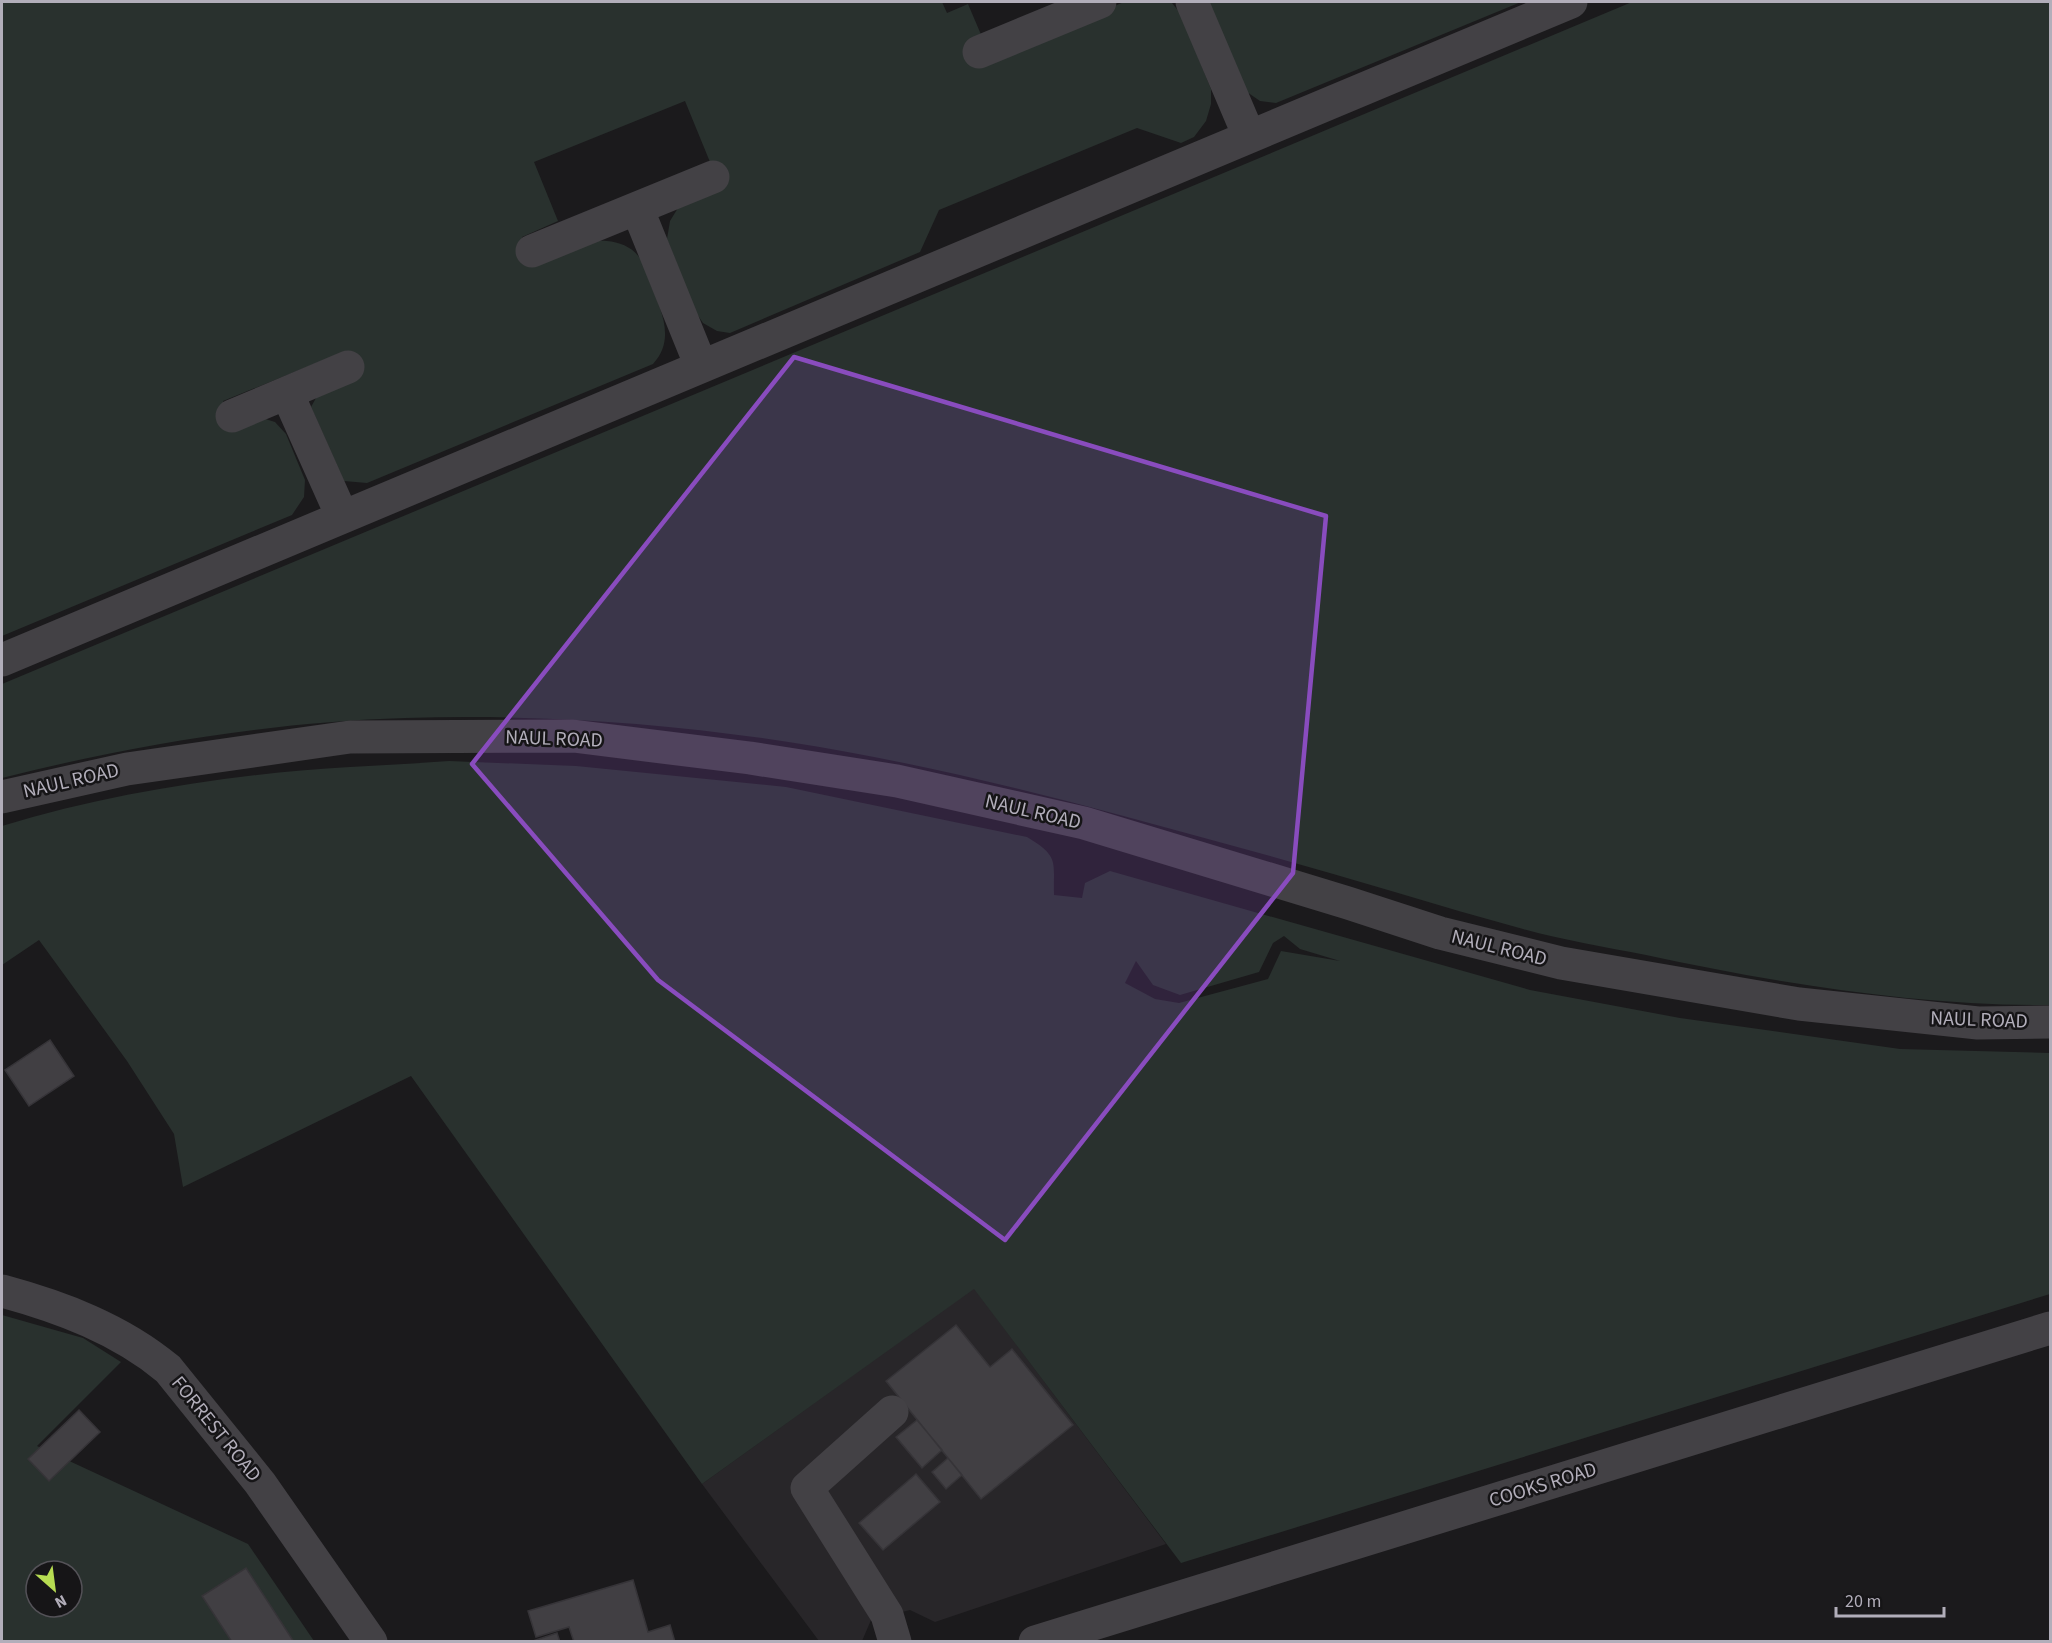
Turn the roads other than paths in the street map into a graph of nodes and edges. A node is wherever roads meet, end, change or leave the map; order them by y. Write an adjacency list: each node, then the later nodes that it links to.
1 (1100, 2): 4 (street)
2 (1192, 2): 5 (street)
3 (1571, 2): 5 (street)
4 (979, 52)
5 (1249, 136): 9 (street)
6 (713, 177): 7 (street)
7 (637, 208): 8 (street); 9 (street)
8 (532, 251)
9 (701, 366): 13 (street)
10 (348, 367): 11 (street)
11 (287, 393): 12 (street); 13 (street)
12 (232, 416)
13 (342, 516): 14 (street)
14 (2, 660)
15 (2, 797): 16 (street, NAUL ROAD)
16 (2050, 1022)
17 (2, 1291): 20 (street, FORREST ROAD)
18 (2050, 1328): 22 (street, COOKS ROAD)
19 (892, 1412): 21 (street)
20 (371, 1641)
21 (896, 1641)
22 (1035, 1641)

